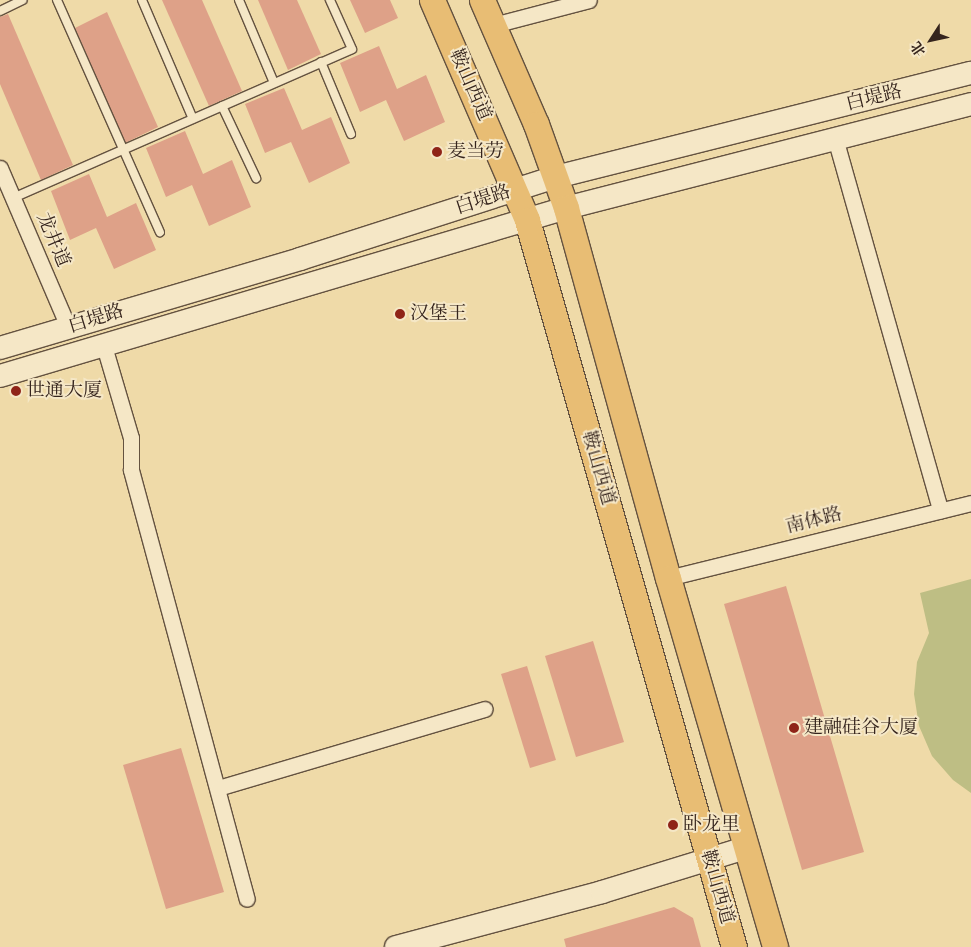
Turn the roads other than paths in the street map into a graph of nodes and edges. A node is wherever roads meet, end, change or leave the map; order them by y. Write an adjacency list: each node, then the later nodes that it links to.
1 (23, 0): 9 (lane)
2 (57, 0): 19 (lane)
3 (142, 0): 16 (lane)
4 (239, 0): 13 (lane)
5 (330, 0): 11 (lane)
6 (432, 0): 23 (main road, 鞍山西道)
7 (482, 0): 10 (main road, 鞍山西道)
8 (589, 0): 10 (street)
9 (0, 11)
10 (493, 25): 21 (main road, 鞍山西道)
11 (321, 62): 13 (lane); 17 (lane)
12 (971, 73): 21 (main road, 白堤路)
13 (274, 83): 15 (lane)
14 (971, 104): 18 (main road, 白堤路)
15 (222, 106): 16 (lane); 22 (lane)
16 (193, 119): 19 (lane)
17 (352, 134)
18 (835, 138): 25 (main road, 白堤路); 33 (street)
19 (122, 150): 24 (lane); 27 (lane)
20 (0, 168): 24 (street, 龙井道)
21 (556, 177): 23 (main road, 白堤路); 25 (main road, 鞍山西道)
22 (256, 178)
23 (515, 190): 26 (main road, 鞍山西道); 28 (main road, 白堤路)
24 (13, 198): 28 (street, 龙井道)
25 (566, 208): 26 (main road, 白堤路); 34 (main road, 鞍山西道)
26 (527, 220): 29 (main road, 白堤路); 38 (main road, 鞍山西道)
27 (160, 232)
28 (68, 328): 30 (main road, 白堤路)
29 (104, 346): 31 (main road, 白堤路); 36 (street)
30 (0, 348)
31 (0, 376)
32 (971, 503): 33 (street, 南体路)
33 (940, 510): 34 (street, 南体路)
34 (668, 578): 37 (main road, 鞍山西道)
35 (485, 709): 36 (street)
36 (218, 788): 39 (street)
37 (745, 848): 38 (main road); 42 (main road, 鞍山西道)
38 (709, 860): 40 (main road); 41 (main road, 鞍山西道)
39 (247, 899)
40 (396, 947)
41 (734, 947)
42 (775, 947)

